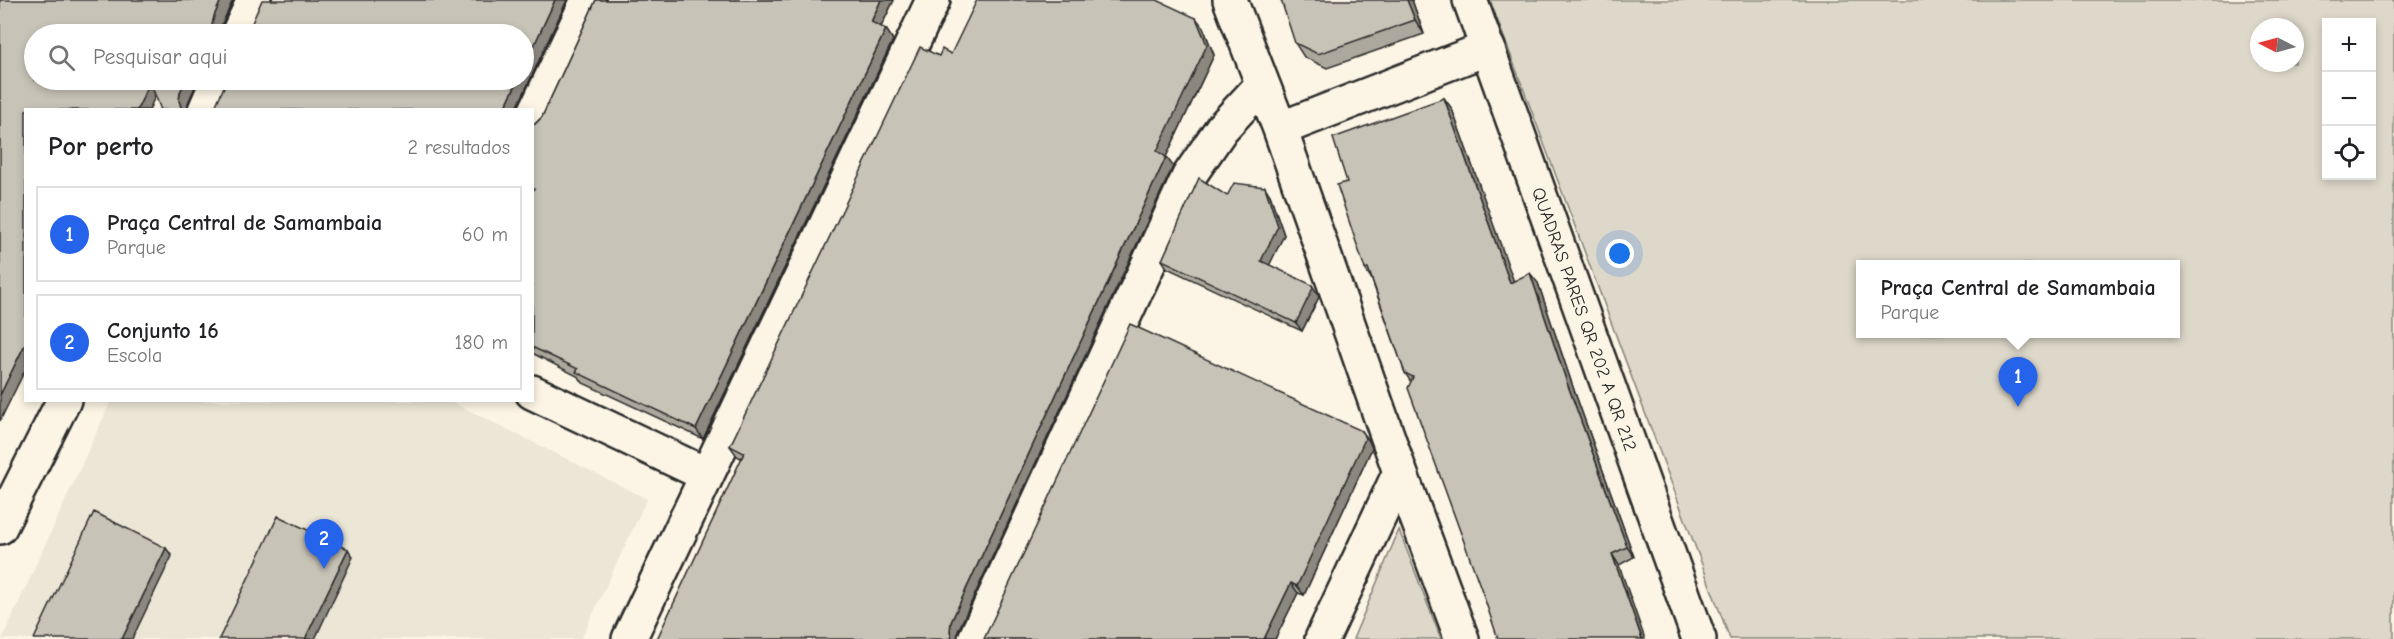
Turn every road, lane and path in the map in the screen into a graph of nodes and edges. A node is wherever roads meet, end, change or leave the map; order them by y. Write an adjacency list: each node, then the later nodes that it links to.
1 (254, 0): 6 (street)
2 (588, 0): 11 (street)
3 (933, 0): 16 (street)
4 (1230, 0): 8 (street)
5 (1470, 0): 7 (street, QUADRAS PARES QR 202 A QR 212)
6 (243, 24)
7 (1488, 48): 12 (street); 22 (street, QUADRAS PARES QR 202 A QR 212)
8 (1263, 85): 12 (street); 19 (street)
9 (214, 90): 10 (street)
10 (206, 108)
11 (534, 115)
12 (1281, 129): 15 (street)
13 (534, 393): 16 (street)
14 (63, 402): 17 (street)
15 (1400, 472): 20 (street); 21 (street)
16 (707, 476): 18 (street)
17 (0, 527)
18 (629, 639)
19 (975, 639)
20 (1322, 639)
21 (1462, 639)
22 (1700, 639)

